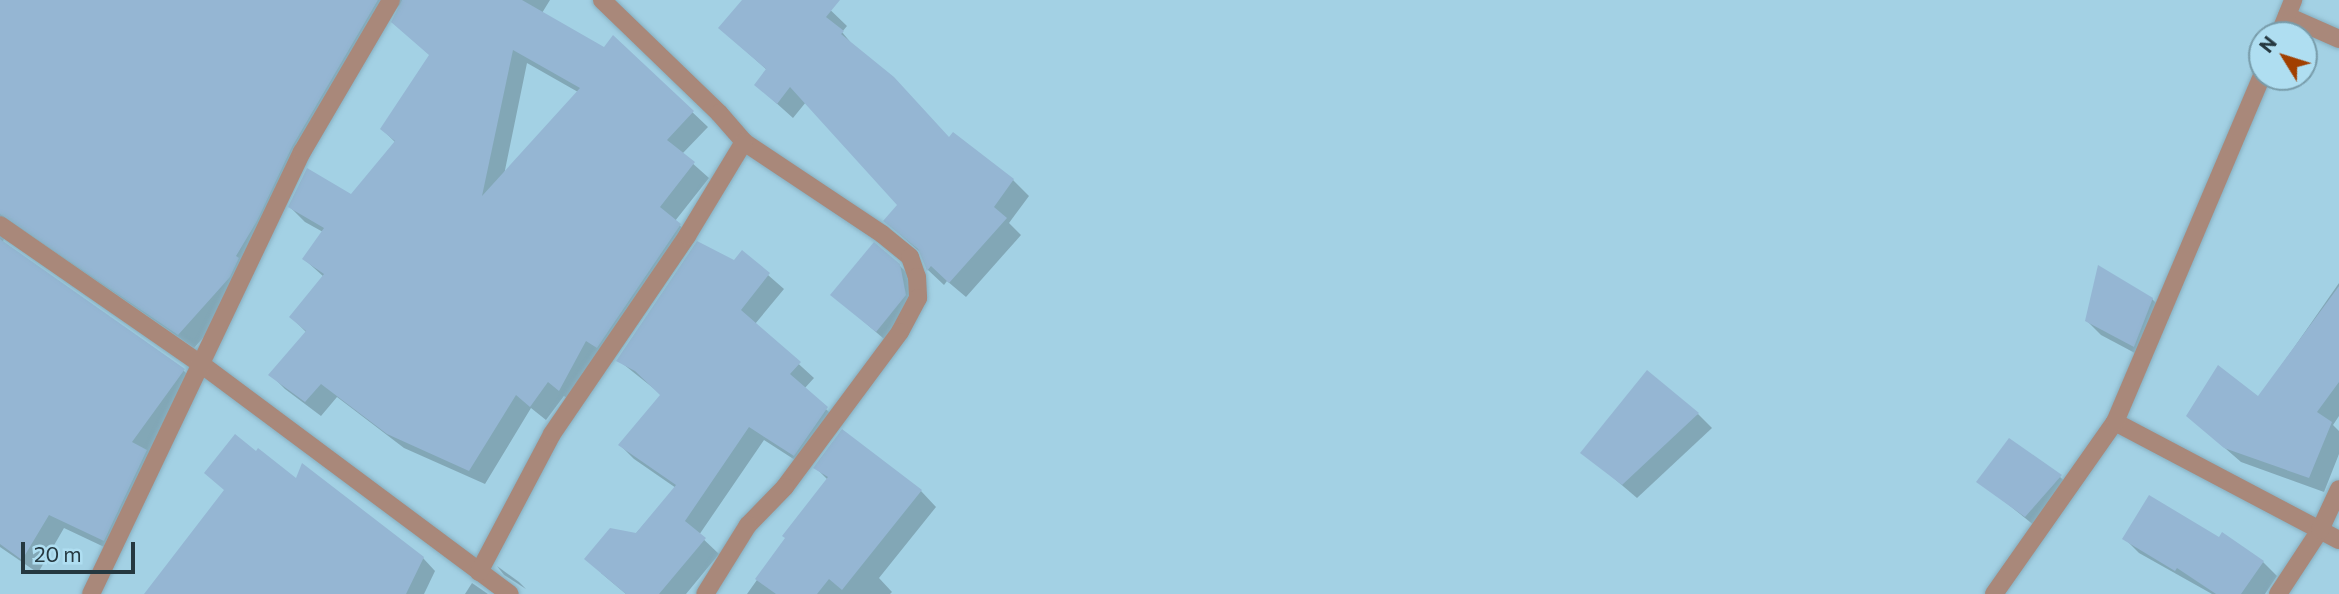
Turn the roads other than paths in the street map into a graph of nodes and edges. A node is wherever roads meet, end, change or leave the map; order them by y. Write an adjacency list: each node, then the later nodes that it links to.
1 (391, 0): 8 (street)
2 (602, 0): 6 (street)
3 (2290, 8): 4 (street)
4 (2339, 39)
5 (2255, 91): 9 (street)
6 (744, 142): 13 (street); 16 (street)
7 (0, 225): 8 (street)
8 (201, 364): 13 (street); 14 (street)
9 (2115, 422): 11 (street); 17 (street)
10 (2339, 489): 11 (street)
11 (2320, 530): 12 (street); 18 (street)
12 (2339, 540)
13 (479, 572): 15 (street)
14 (91, 594)
15 (510, 594)
16 (705, 594)
17 (1994, 594)
18 (2278, 594)

